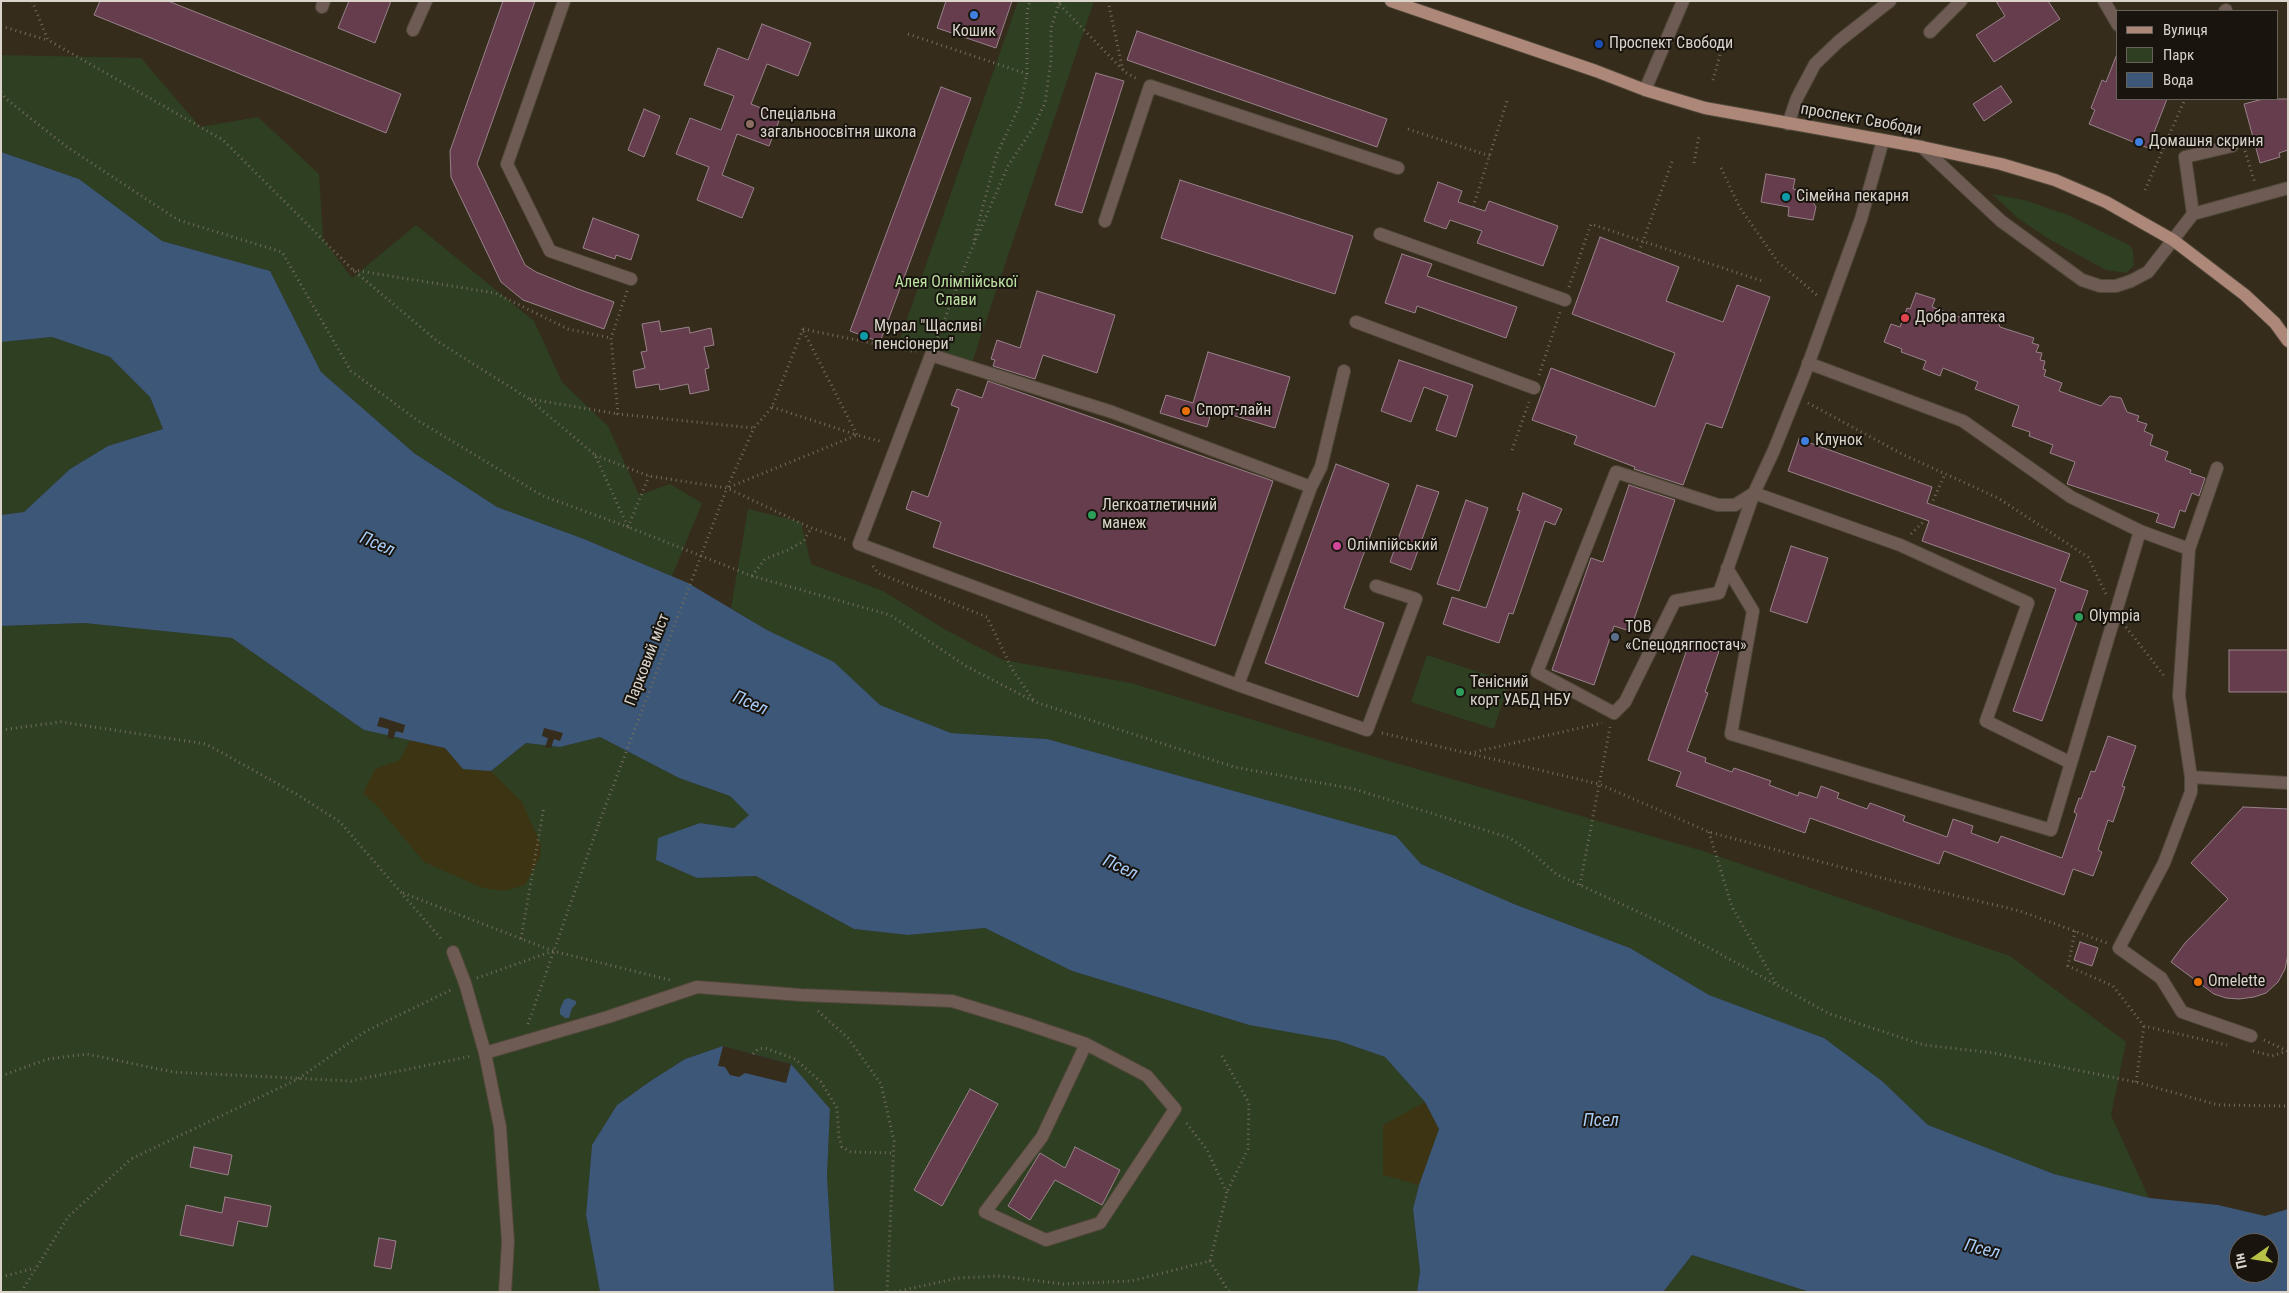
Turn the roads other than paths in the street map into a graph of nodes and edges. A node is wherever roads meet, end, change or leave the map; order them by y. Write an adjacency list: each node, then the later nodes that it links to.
1 (426, 1): 9 (street)
2 (564, 1): 22 (street)
3 (1390, 1): 11 (main road, проспект Свободи)
4 (1683, 1): 11 (street)
5 (1890, 1): 12 (street)
6 (1961, 1): 10 (street)
7 (2104, 1): 8 (street)
8 (2116, 22)
9 (413, 30)
10 (1930, 32)
11 (1645, 90): 12 (main road, проспект Свободи)
12 (1788, 124): 13 (main road, проспект Свободи)
13 (1883, 140): 15 (main road, проспект Свободи); 26 (street)
14 (2232, 146): 18 (street)
15 (1922, 148): 21 (main road, проспект Свободи); 21 (street)
16 (1398, 168): 19 (street)
17 (2288, 188): 18 (street)
18 (2193, 214): 21 (street)
19 (1104, 221)
20 (1380, 234): 23 (street)
21 (2173, 240): 25 (main road, проспект Свободи)
22 (631, 279)
23 (1564, 300)
24 (1356, 322): 28 (street)
25 (2288, 342)
26 (1808, 363): 31 (street); 32 (street)
27 (1344, 371): 30 (street)
28 (1534, 388)
29 (2217, 468): 33 (street)
30 (1311, 487): 36 (street); 36 (street)
31 (1754, 494): 34 (street); 34 (street); 37 (street)
32 (2140, 530): 33 (street); 37 (street)
33 (2189, 549): 38 (street)
34 (1727, 568): 37 (street)
35 (1376, 586): 36 (street)
36 (1238, 685)
37 (2071, 763)
38 (2191, 777): 39 (street); 41 (street)
39 (2288, 783)
40 (453, 952): 43 (street)
41 (2251, 1036)
42 (1086, 1044): 42 (street); 43 (street)
43 (485, 1054): 44 (street)
44 (505, 1292)

